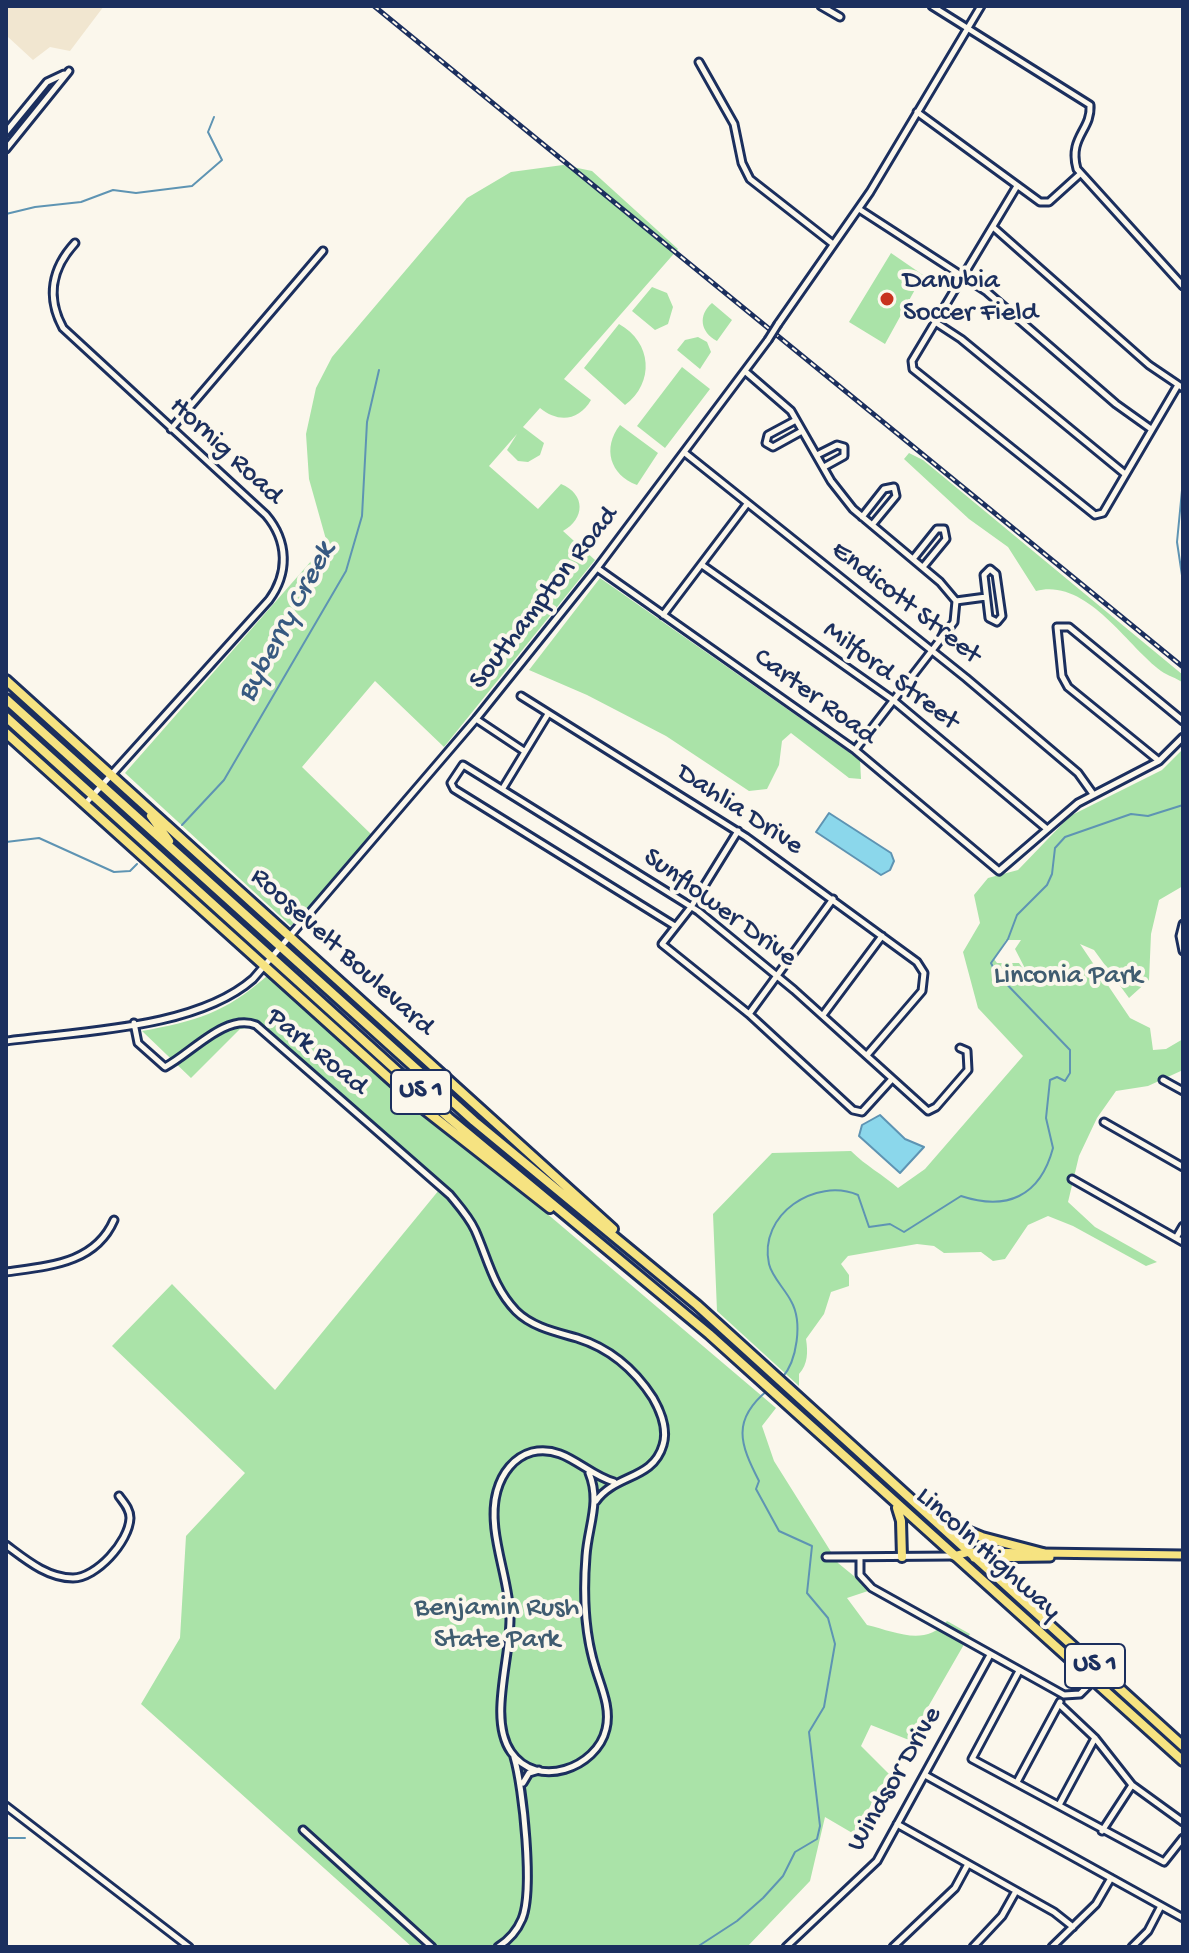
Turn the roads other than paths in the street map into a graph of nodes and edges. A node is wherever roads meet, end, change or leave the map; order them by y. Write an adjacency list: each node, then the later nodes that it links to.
1 (821, 6): 4 (street)
2 (932, 6): 5 (street)
3 (981, 6): 5 (street, Southampton Road)
4 (840, 17)
5 (967, 27): 7 (street, Southampton Road); 10 (street)
6 (699, 62): 15 (street)
7 (917, 112): 11 (street); 12 (street, Southampton Road)
8 (6, 132): 9 (street)
9 (6, 149)
10 (1080, 174): 11 (street); 18 (street)
11 (1017, 186): 13 (street)
12 (859, 209): 15 (street, Southampton Road); 17 (street)
13 (993, 227): 17 (street); 21 (street)
14 (75, 243): 23 (street, Hornig Road)
15 (834, 244): 20 (street, Southampton Road, bridge)
16 (323, 251): 23 (street)
17 (962, 276): 19 (street); 24 (street)
18 (1183, 286)
19 (935, 322): 29 (street); 29 (street)
20 (746, 372): 22 (street); 26 (street, Southampton Road)
21 (1180, 386): 24 (street)
22 (796, 420): 25 (street); 25 (street)
23 (171, 429): 54 (street, Hornig Road)
24 (1151, 429): 29 (street)
25 (802, 431): 27 (street)
26 (685, 453): 30 (street, Endicott Street); 36 (street, Southampton Road)
27 (817, 456): 28 (street); 28 (street)
28 (824, 467): 31 (street)
29 (1125, 474)
30 (747, 504): 34 (street); 40 (street, Endicott Street)
31 (862, 517): 32 (street); 32 (street)
32 (872, 525): 33 (street)
33 (913, 559): 35 (street); 35 (street)
34 (702, 565): 39 (street); 44 (street, Milford Street)
35 (923, 567): 38 (street)
36 (597, 568): 39 (street, Carter Road); 47 (street, Southampton Road)
37 (986, 597): 37 (street); 38 (street)
38 (956, 601): 40 (street)
39 (663, 615): 51 (street, Carter Road)
40 (930, 652): 44 (street); 57 (street, Endicott Street)
41 (6, 680): 54 (highway, Roosevelt Boulevard / US 1)
42 (521, 696): 45 (street, Dahlia Drive)
43 (6, 699): 55 (highway, Roosevelt Boulevard / US 1)
44 (893, 700): 51 (street); 61 (street, Milford Street)
45 (548, 714): 52 (street); 62 (street, Dahlia Drive)
46 (6, 717): 58 (highway, Roosevelt Boulevard / US 1)
47 (476, 719): 52 (street); 71 (street, Southampton Road)
48 (1183, 721): 53 (street)
49 (6, 733): 60 (highway, Roosevelt Boulevard / US 1)
50 (1183, 737): 53 (street)
51 (855, 750): 61 (street, Carter Road)
52 (524, 751): 56 (street)
53 (1159, 761): 57 (street)
54 (111, 775): 55 (street, Hornig Road); 59 (highway, Roosevelt Boulevard / US 1)
55 (102, 785): 58 (street, Hornig Road); 64 (highway, Roosevelt Boulevard / US 1)
56 (503, 788): 67 (street, Sunflower Drive); 69 (street, Sunflower Drive)
57 (1093, 794): 61 (street)
58 (93, 795): 60 (street, Hornig Road); 65 (highway, Roosevelt Boulevard / US 1)
59 (142, 803): 64 (highway); 71 (highway, Roosevelt Boulevard / US 1)
60 (85, 804): 63 (highway, Roosevelt Boulevard / US 1)
61 (1047, 829)
62 (738, 831): 66 (street, Dahlia Drive); 67 (street)
63 (123, 839): 65 (highway); 75 (highway, Roosevelt Boulevard / US 1)
64 (179, 855): 72 (highway, Roosevelt Boulevard / US 1)
65 (170, 865): 74 (highway, Roosevelt Boulevard / US 1)
66 (833, 899): 70 (street, Dahlia Drive); 76 (street)
67 (691, 907): 69 (street); 76 (street, Sunflower Drive)
68 (1183, 924): 73 (street)
69 (675, 926): 77 (street)
70 (882, 936): 78 (street); 82 (street, Dahlia Drive)
71 (290, 937): 72 (street, Southampton Road); 94 (highway, Roosevelt Boulevard / US 1)
72 (281, 947): 74 (street, Southampton Road); 94 (highway, Roosevelt Boulevard / US 1)
73 (1183, 951)
74 (272, 957): 75 (street, Southampton Road); 90 (highway, Roosevelt Boulevard / US 1)
75 (264, 966): 79 (street, Southampton Road); 90 (highway, Roosevelt Boulevard / US 1)
76 (777, 976): 77 (street); 78 (street, Sunflower Drive)
77 (749, 1014): 83 (street)
78 (822, 1015): 82 (street, Sunflower Drive)
79 (134, 1023): 80 (street, Southampton Road); 99 (street, Park Road)
80 (6, 1041)
81 (960, 1048): 83 (street, Sunflower Drive)
82 (867, 1055): 83 (street, Sunflower Drive)
83 (892, 1079)
84 (1163, 1080): 85 (street)
85 (1183, 1091)
86 (1104, 1122): 87 (street)
87 (1183, 1167)
88 (1072, 1179): 92 (street)
89 (114, 1220): 95 (street)
90 (573, 1223): 97 (highway, Roosevelt Boulevard / US 1)
91 (1183, 1226): 92 (street)
92 (1176, 1238): 93 (street)
93 (1183, 1242)
94 (645, 1261): 96 (highway, Roosevelt Boulevard / US 1)
95 (6, 1272)
96 (772, 1372): 103 (highway, Lincoln Highway / US 1)
97 (762, 1382): 102 (highway, Lincoln Highway / US 1)
98 (589, 1473): 99 (street); 101 (street); 122 (street)
99 (615, 1482): 101 (street)
100 (119, 1496): 104 (street)
101 (596, 1501): 124 (street)
102 (892, 1501): 109 (highway, Lincoln Highway / US 1); 112 (highway)
103 (929, 1514): 105 (highway); 106 (highway, Lincoln Highway / US 1)
104 (6, 1545)
105 (1043, 1553): 106 (main road); 107 (main road)
106 (972, 1555): 109 (main road); 113 (main road); 114 (highway, Lincoln Highway / US 1)
107 (1116, 1555): 108 (main road); 113 (main road)
108 (1183, 1555)
109 (954, 1556): 112 (street); 117 (highway, Lincoln Highway / US 1)
110 (826, 1557): 111 (street)
111 (860, 1557): 112 (street); 115 (street)
112 (902, 1557)
113 (1004, 1557): 114 (highway)
114 (998, 1578): 121 (highway, Lincoln Highway / US 1)
115 (990, 1655): 116 (street); 125 (street, Windsor Drive)
116 (1019, 1671): 118 (street); 126 (street)
117 (1093, 1680): 118 (street); 123 (highway, Lincoln Highway / US 1)
118 (1064, 1695): 119 (street)
119 (1059, 1704): 120 (street); 126 (street)
120 (1095, 1738): 127 (street); 129 (street)
121 (1183, 1746)
122 (513, 1756): 124 (street); 128 (street)
123 (1183, 1761)
124 (539, 1770): 128 (street)
125 (925, 1775): 132 (street, Windsor Drive); 137 (street)
126 (1017, 1782): 129 (street)
127 (1132, 1785): 131 (street); 134 (street)
128 (522, 1787): 144 (street)
129 (1059, 1805): 134 (street)
130 (6, 1806): 142 (street)
131 (1183, 1822)
132 (897, 1824): 136 (street); 145 (street, Windsor Drive)
133 (303, 1830): 143 (street)
134 (1102, 1831): 135 (street)
135 (1183, 1838)
136 (968, 1864): 138 (street); 146 (street)
137 (1111, 1878): 139 (street); 141 (street)
138 (1016, 1891): 141 (street); 147 (street)
139 (1161, 1906): 140 (street); 149 (street)
140 (1183, 1918)
141 (1073, 1927): 148 (street)
142 (189, 1947)
143 (432, 1947)
144 (498, 1947)
145 (786, 1947)
146 (893, 1947)
147 (973, 1947)
148 (1052, 1947)
149 (1132, 1947)

